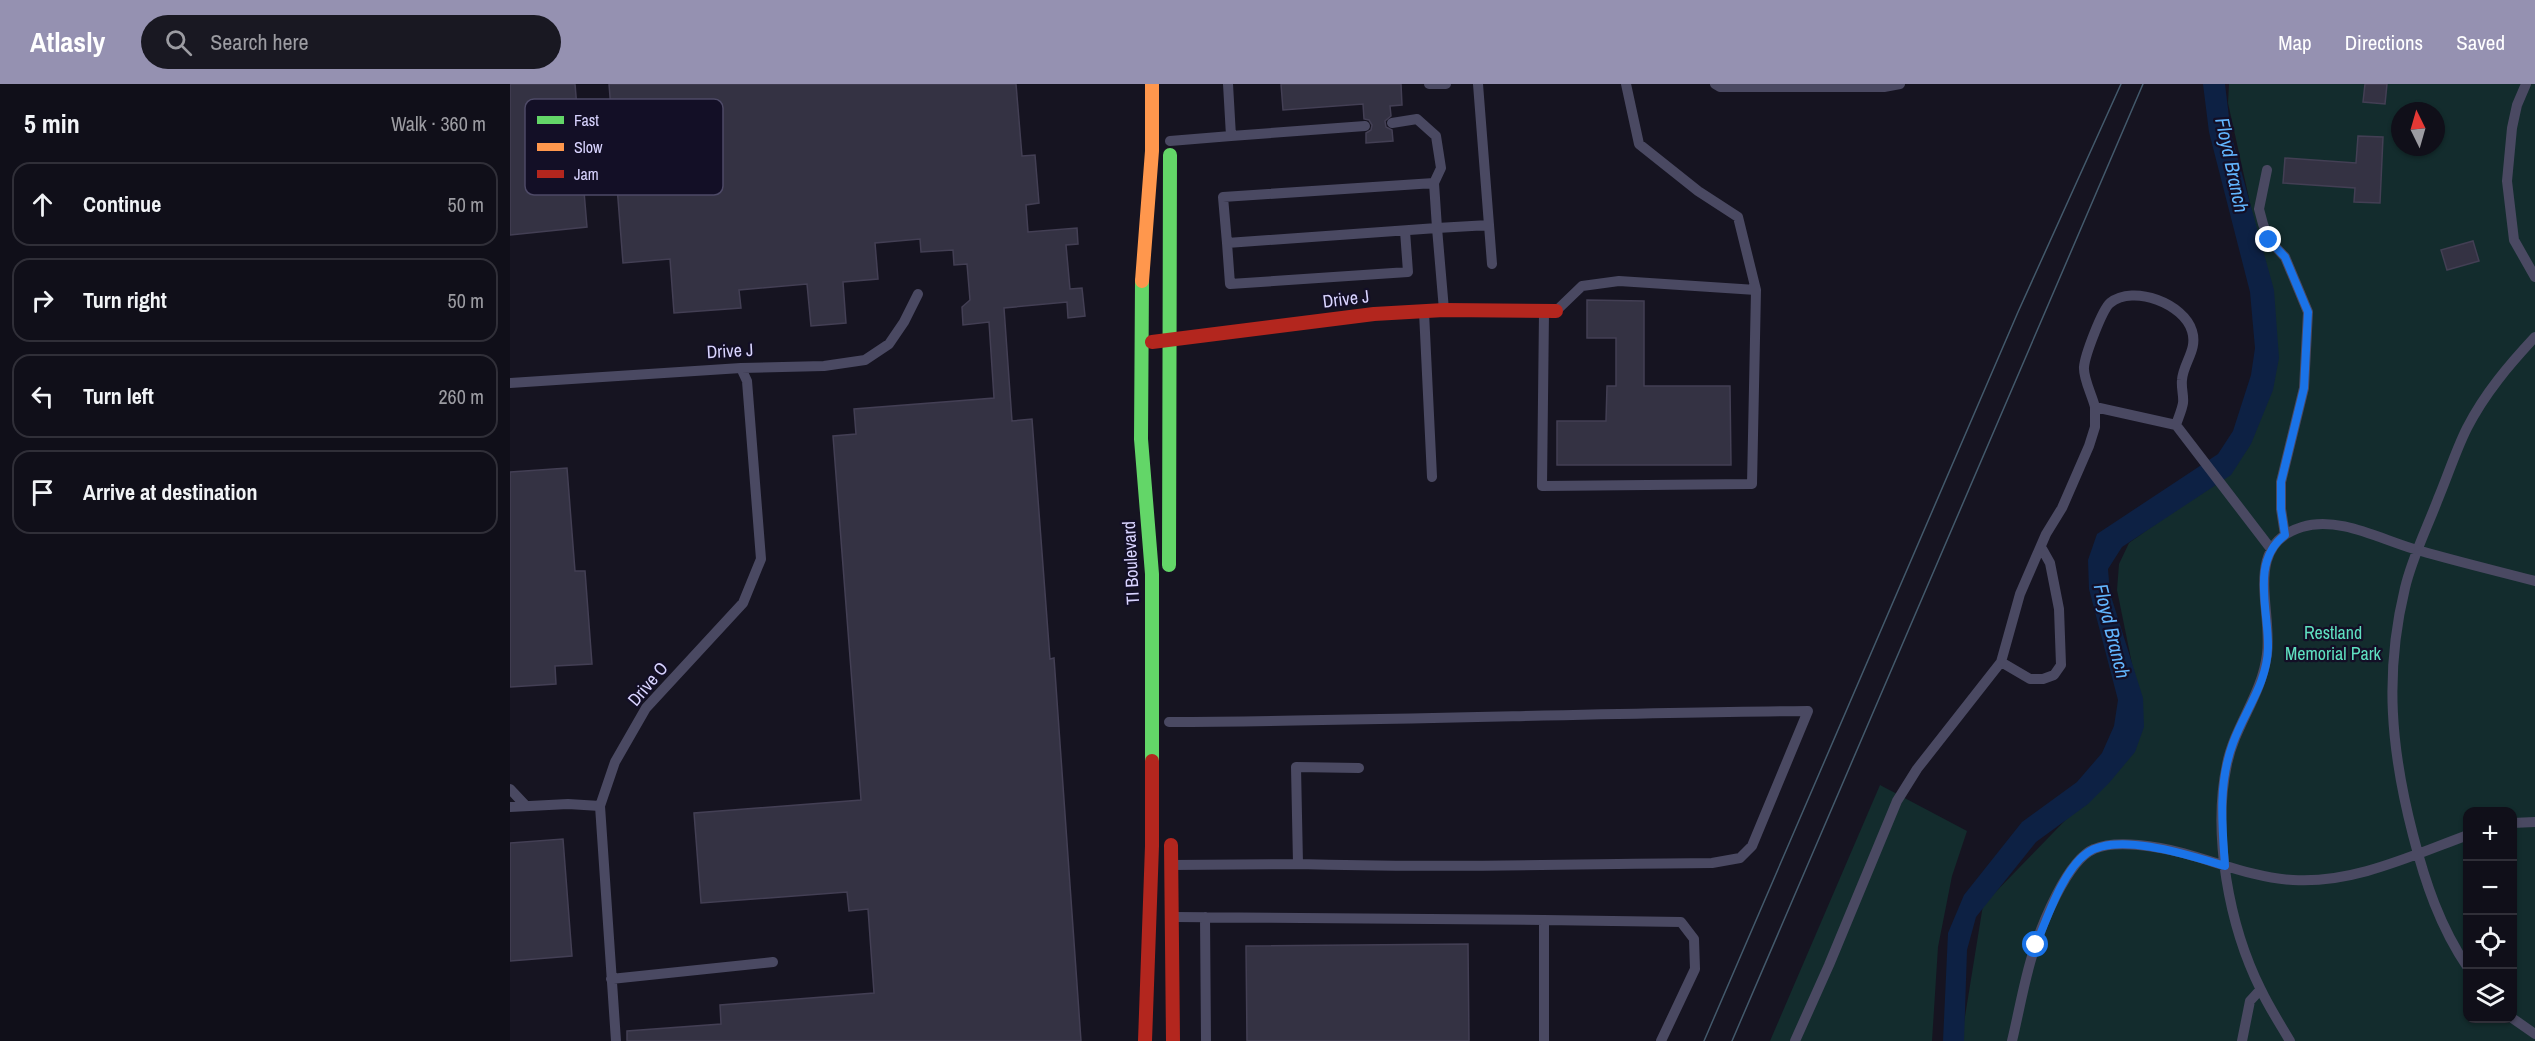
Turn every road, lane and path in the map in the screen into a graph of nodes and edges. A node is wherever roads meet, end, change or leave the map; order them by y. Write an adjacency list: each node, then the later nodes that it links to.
1 (1152, 84): 29 (street, TI Boulevard)
2 (1228, 84): 13 (lane)
3 (1430, 84): 4 (lane)
4 (1446, 84)
5 (1478, 84): 16 (lane)
6 (1626, 84): 22 (lane)
7 (1715, 84): 8 (lane)
8 (1900, 84)
9 (2526, 84): 21 (lane)
10 (1392, 123): 15 (lane)
11 (1365, 126): 13 (lane)
12 (1170, 136): 13 (lane); 28 (street, TI Boulevard)
13 (1231, 136)
14 (2266, 170): 35 (lane)
15 (1434, 183): 17 (lane); 19 (lane)
16 (1489, 225): 17 (lane); 20 (lane)
17 (1437, 228): 18 (lane); 24 (lane)
18 (1405, 231): 19 (lane); 19 (lane)
19 (1227, 243)
20 (1492, 264)
21 (2535, 277)
22 (1756, 290): 26 (lane); 26 (lane)
23 (918, 294): 30 (lane, Drive J)
24 (1444, 310): 25 (street, Drive J); 26 (street, Drive J)
25 (1424, 311): 28 (street, Drive J); 34 (lane)
26 (1550, 311)
27 (2535, 337): 38 (lane)
28 (1170, 340): 29 (street, Drive J); 39 (street, TI Boulevard)
29 (1141, 344): 66 (street, TI Boulevard)
30 (741, 368): 31 (lane, Drive J); 46 (lane, Drive O)
31 (510, 383)
32 (2095, 407): 33 (lane); 33 (lane); 36 (lane)
33 (2176, 425): 37 (lane)
34 (1432, 477)
35 (2285, 535): 37 (lane); 38 (lane)
36 (2040, 547): 41 (lane); 41 (lane)
37 (2271, 549): 55 (lane)
38 (2418, 551): 40 (lane); 52 (lane)
39 (1169, 579)
40 (2535, 581)
41 (2001, 662): 71 (lane)
42 (1169, 722): 53 (lane)
43 (1359, 768): 53 (lane)
44 (510, 789): 45 (lane)
45 (526, 806): 46 (lane); 47 (lane)
46 (600, 806): 61 (lane, Drive O)
47 (510, 807)
48 (2535, 822): 49 (lane)
49 (2517, 823)
50 (1171, 829): 54 (street)
51 (2463, 837): 52 (lane)
52 (2418, 853): 55 (lane); 59 (lane)
53 (1298, 864): 54 (lane)
54 (1171, 865): 56 (street)
55 (2225, 866): 62 (lane); 72 (lane)
56 (1173, 917): 57 (lane); 67 (street)
57 (1205, 917): 58 (lane); 68 (lane)
58 (1544, 920): 69 (lane); 70 (lane)
59 (2463, 960)
60 (773, 962): 61 (lane)
61 (611, 979): 65 (lane, Drive O)
62 (2260, 990): 73 (lane); 74 (lane)
63 (2517, 1021): 64 (lane)
64 (2535, 1034)
65 (616, 1041)
66 (1144, 1041)
67 (1173, 1041)
68 (1206, 1041)
69 (1544, 1041)
70 (1661, 1041)
71 (1795, 1041)
72 (2012, 1041)
73 (2242, 1041)
74 (2290, 1041)

